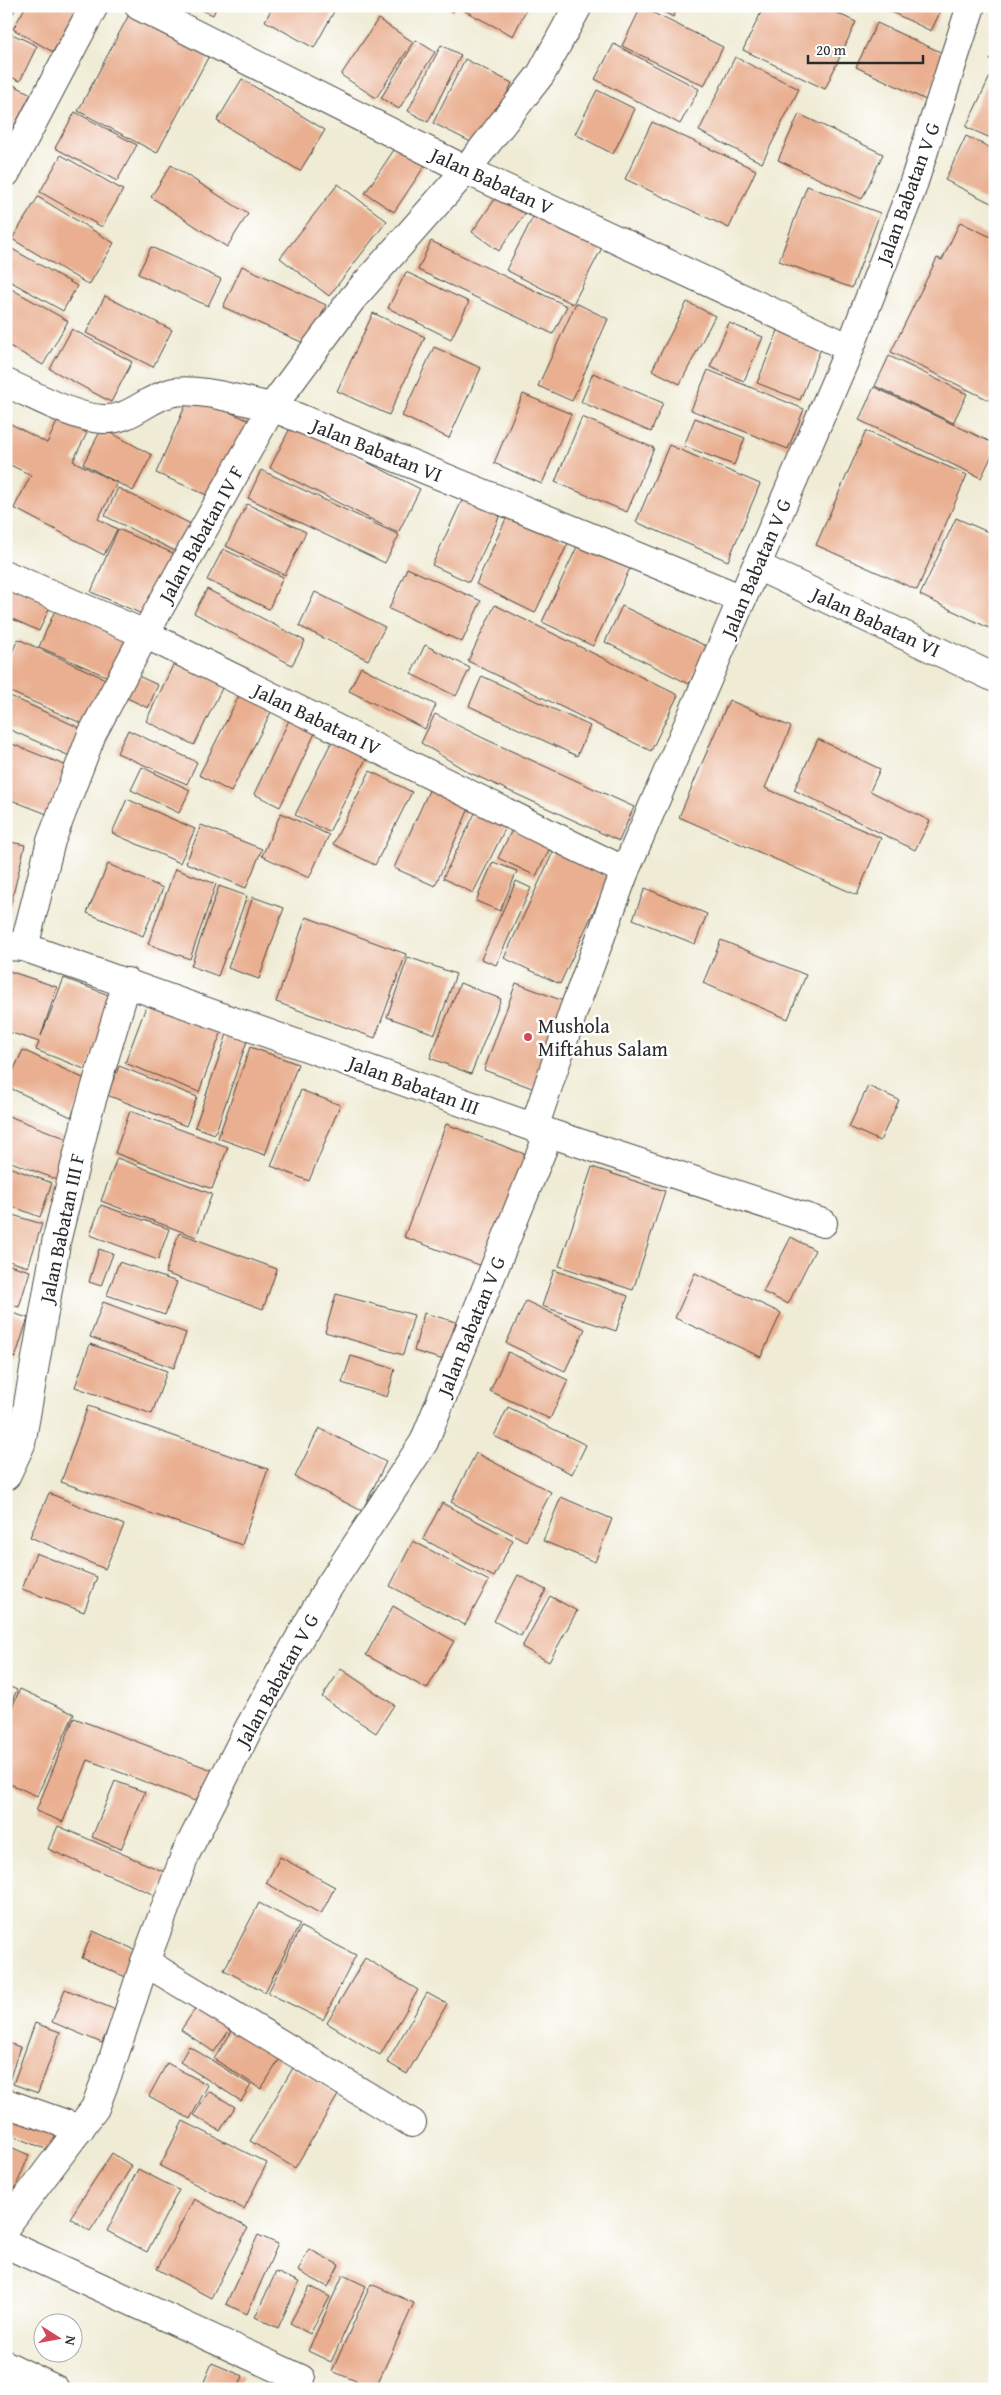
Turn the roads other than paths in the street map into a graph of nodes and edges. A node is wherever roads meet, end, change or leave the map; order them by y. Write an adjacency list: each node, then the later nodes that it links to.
1 (94, 6): 6 (street)
2 (139, 6): 5 (street, Jalan Babatan V)
3 (578, 6): 5 (street, Jalan Babatan IV F)
4 (970, 6): 7 (street, Jalan Babatan V G)
5 (466, 170): 7 (street, Jalan Babatan V); 9 (street, Jalan Babatan IV F)
6 (6, 173)
7 (850, 348): 10 (street, Jalan Babatan V G)
8 (6, 383): 9 (street, Jalan Babatan VI)
9 (272, 407): 12 (street, Jalan Babatan VI); 13 (street, Jalan Babatan IV F)
10 (757, 566): 12 (street, Jalan Babatan V G); 14 (street, Jalan Babatan VI)
11 (6, 575): 13 (street, Jalan Babatan IV)
12 (742, 598): 15 (street, Jalan Babatan V G)
13 (145, 634): 15 (street, Jalan Babatan IV); 16 (street, Jalan Babatan IV F)
14 (995, 678)
15 (624, 871): 18 (street, Jalan Babatan V G)
16 (15, 947): 17 (street, Jalan Babatan III)
17 (127, 982): 18 (street, Jalan Babatan III); 20 (street, Jalan Babatan III F)
18 (542, 1130): 19 (street, Jalan Babatan III); 21 (street, Jalan Babatan V G)
19 (823, 1223)
20 (6, 1476)
21 (145, 1962): 23 (street); 24 (street, Jalan Babatan V G)
22 (6, 2103): 24 (street)
23 (412, 2123)
24 (80, 2130): 25 (street, Jalan Babatan V G)
25 (6, 2226)
26 (6, 2244): 28 (street)
27 (6, 2365): 29 (street)
28 (301, 2379)
29 (55, 2389)

